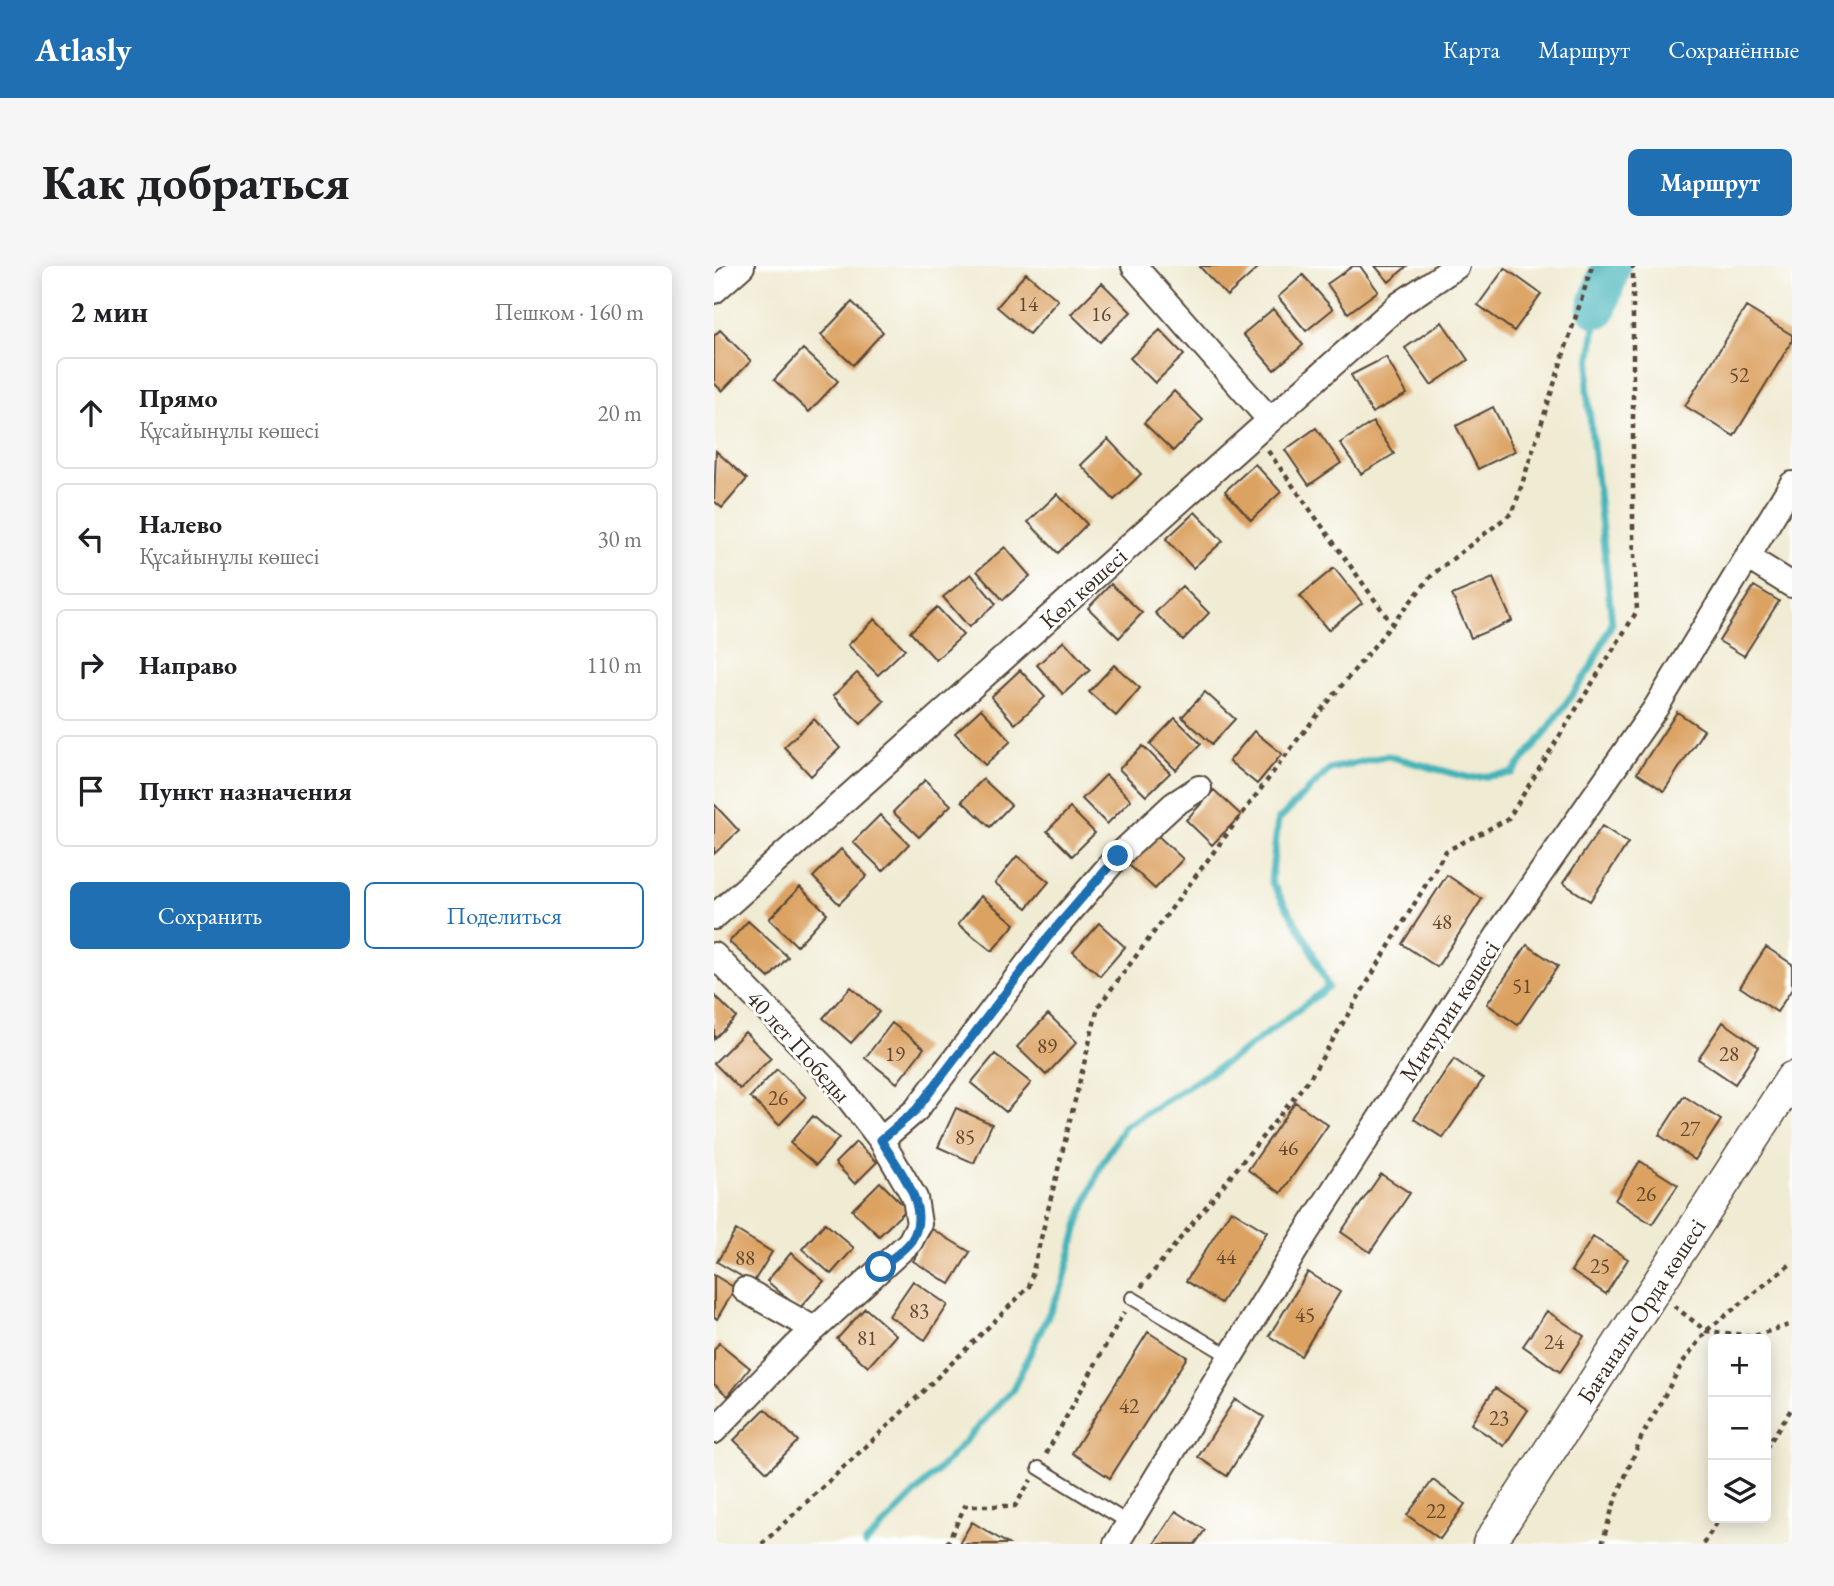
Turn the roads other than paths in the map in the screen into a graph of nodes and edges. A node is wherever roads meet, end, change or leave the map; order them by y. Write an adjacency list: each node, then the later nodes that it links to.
1 (742, 266): 4 (street)
2 (1134, 266): 5 (street)
3 (1457, 266): 5 (street, Көл көшесі)
4 (714, 291)
5 (1262, 427): 10 (street, Көл көшесі)
6 (1792, 485): 7 (street, Мичурин көшесі)
7 (1747, 557): 8 (street); 17 (street, Мичурин көшесі)
8 (1792, 585)
9 (1199, 788): 13 (street)
10 (714, 918)
11 (714, 955): 13 (street, 40 лет Победы)
12 (1792, 1078): 21 (street, Бағаналы Орда көшесі)
13 (881, 1140): 16 (street, 40 лет Победы)
14 (745, 1290): 16 (street)
15 (1132, 1298): 17 (lane)
16 (814, 1329): 18 (street, 40 лет Победы)
17 (1231, 1357): 20 (street, Мичурин көшесі)
18 (714, 1431)
19 (1039, 1468): 20 (lane)
20 (1123, 1534)
21 (1489, 1544)

